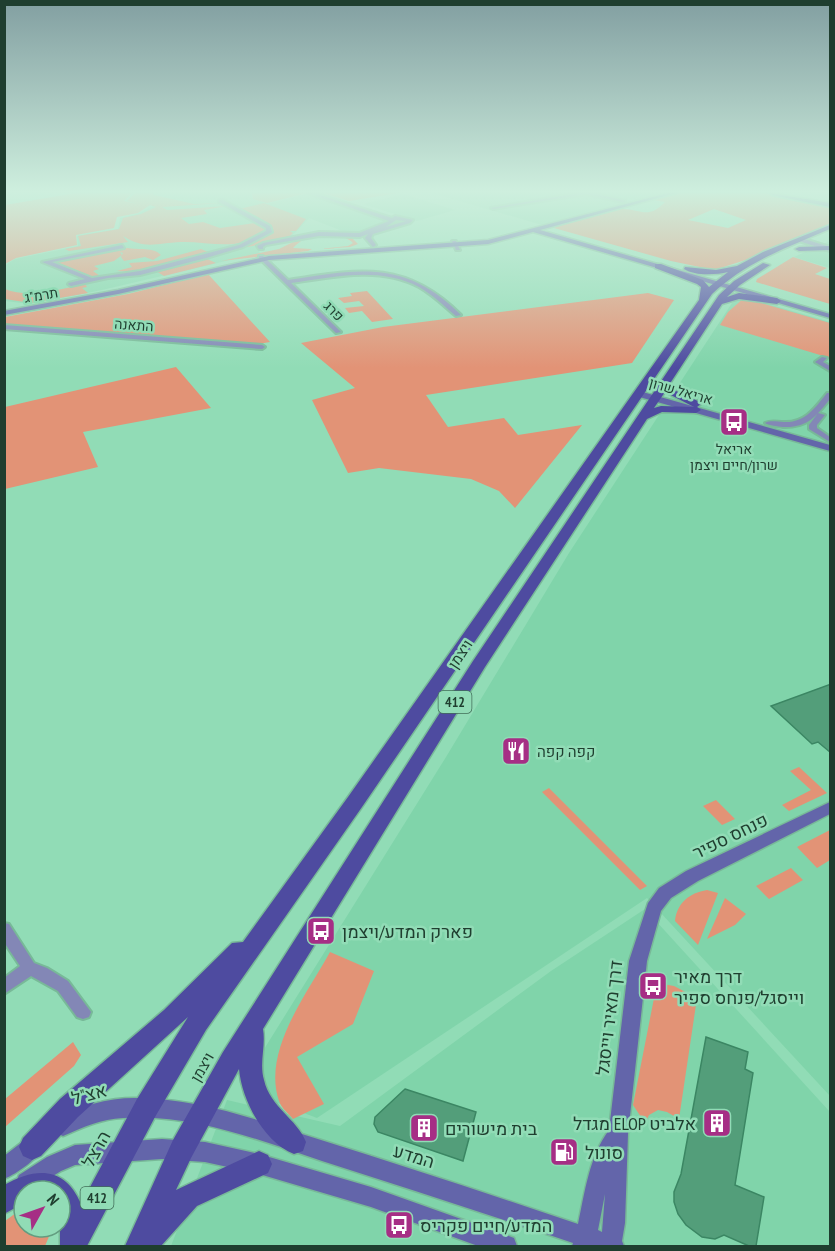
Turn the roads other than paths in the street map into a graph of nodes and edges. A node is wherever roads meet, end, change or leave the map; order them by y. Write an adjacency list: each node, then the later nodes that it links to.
1 (99, 251): 15 (street)
2 (221, 251): 15 (street)
3 (258, 251): 10 (street)
4 (267, 251): 10 (street)
5 (306, 251): 10 (main road, תרמ"ג)
6 (607, 251): 12 (main road)
7 (625, 251): 13 (main road)
8 (780, 251): 11 (main road, ויצמן / 412)
9 (788, 251): 14 (main road, ויצמן / 412)
10 (262, 254): 17 (street, פרג); 24 (main road, תרמ"ג)
11 (749, 263): 13 (main road); 16 (main road, ויצמן / 412)
12 (658, 266): 16 (main road); 21 (main road)
13 (688, 269): 16 (main road)
14 (753, 273): 19 (main road, ויצמן / 412); 20 (main road)
15 (91, 279): 18 (street)
16 (720, 281): 19 (main road); 21 (main road, ויצמן / 412)
17 (287, 282): 25 (street); 28 (street, פרג)
18 (71, 284)
19 (735, 285): 20 (main road); 22 (main road, ויצמן / 412)
20 (779, 298): 22 (main road); 23 (main road); 26 (main road)
21 (703, 300): 32 (main road, ויצמן / 412)
22 (719, 302): 32 (main road, ויצמן / 412)
23 (831, 310)
24 (4, 311)
25 (458, 315)
26 (831, 316)
27 (4, 327): 29 (street, התאנה)
28 (338, 332)
29 (262, 347)
30 (824, 358): 31 (street)
31 (831, 369)
32 (654, 393): 35 (main road, אריאל שרון); 35 (main road); 36 (main road, ויצמן / 412); 42 (main road, ויצמן / 412)
33 (831, 394): 37 (street)
34 (831, 405): 38 (street)
35 (696, 407): 36 (main road); 37 (main road, אריאל שרון); 39 (main road, אריאל שרון)
36 (642, 417): 47 (main road, ויצמן / 412)
37 (769, 423): 38 (main road, אריאל שרון)
38 (831, 441)
39 (831, 448)
40 (831, 808): 41 (main road, פנחס ספיר)
41 (654, 908): 50 (main road, דרך מאיר וייסגל)
42 (276, 914): 48 (main road, ויצמן / 412); 52 (main road)
43 (4, 929): 44 (street)
44 (29, 968): 45 (street); 46 (street)
45 (4, 987)
46 (83, 1012)
47 (254, 1024): 49 (main road, ויצמן / 412); 51 (main road)
48 (146, 1108): 49 (main road, אצ"ל); 52 (main road, אצ"ל); 54 (main road, הרצל / 412)
49 (201, 1114): 51 (main road, המדע); 53 (main road, ויצמן / 412)
50 (618, 1134): 60 (main road, דרך מאיר וייסגל); 66 (main road, דרך מאיר וייסגל)
51 (294, 1142): 60 (main road, המדע)
52 (32, 1147): 56 (main road, אצ"ל)
53 (182, 1149): 54 (main road); 55 (main road); 62 (main road, 412)
54 (123, 1151): 57 (main road); 61 (main road, הרצל / 412)
55 (259, 1164): 59 (main road); 63 (main road)
56 (4, 1169)
57 (4, 1200)
58 (72, 1213): 61 (main road)
59 (479, 1235): 64 (main road); 65 (main road)
60 (584, 1242): 66 (main road, המדע)
61 (74, 1245)
62 (138, 1246)
63 (143, 1246)
64 (499, 1246)
65 (506, 1246)
66 (611, 1246)

